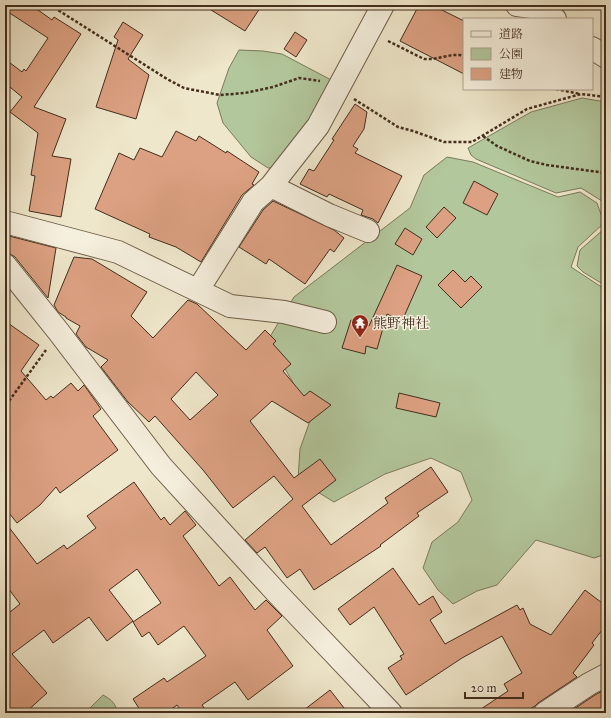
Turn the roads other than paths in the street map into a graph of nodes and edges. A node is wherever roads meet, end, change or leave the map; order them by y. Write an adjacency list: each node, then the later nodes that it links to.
1 (383, 5): 6 (street)
2 (517, 5): 3 (street)
3 (554, 18)
4 (593, 49): 5 (street)
5 (606, 57)
6 (271, 186): 8 (street); 10 (street)
7 (5, 222): 10 (street)
8 (368, 232)
9 (5, 265): 13 (street)
10 (198, 290): 11 (street)
11 (325, 322)
12 (606, 675): 14 (street)
13 (392, 713)
14 (545, 713)

